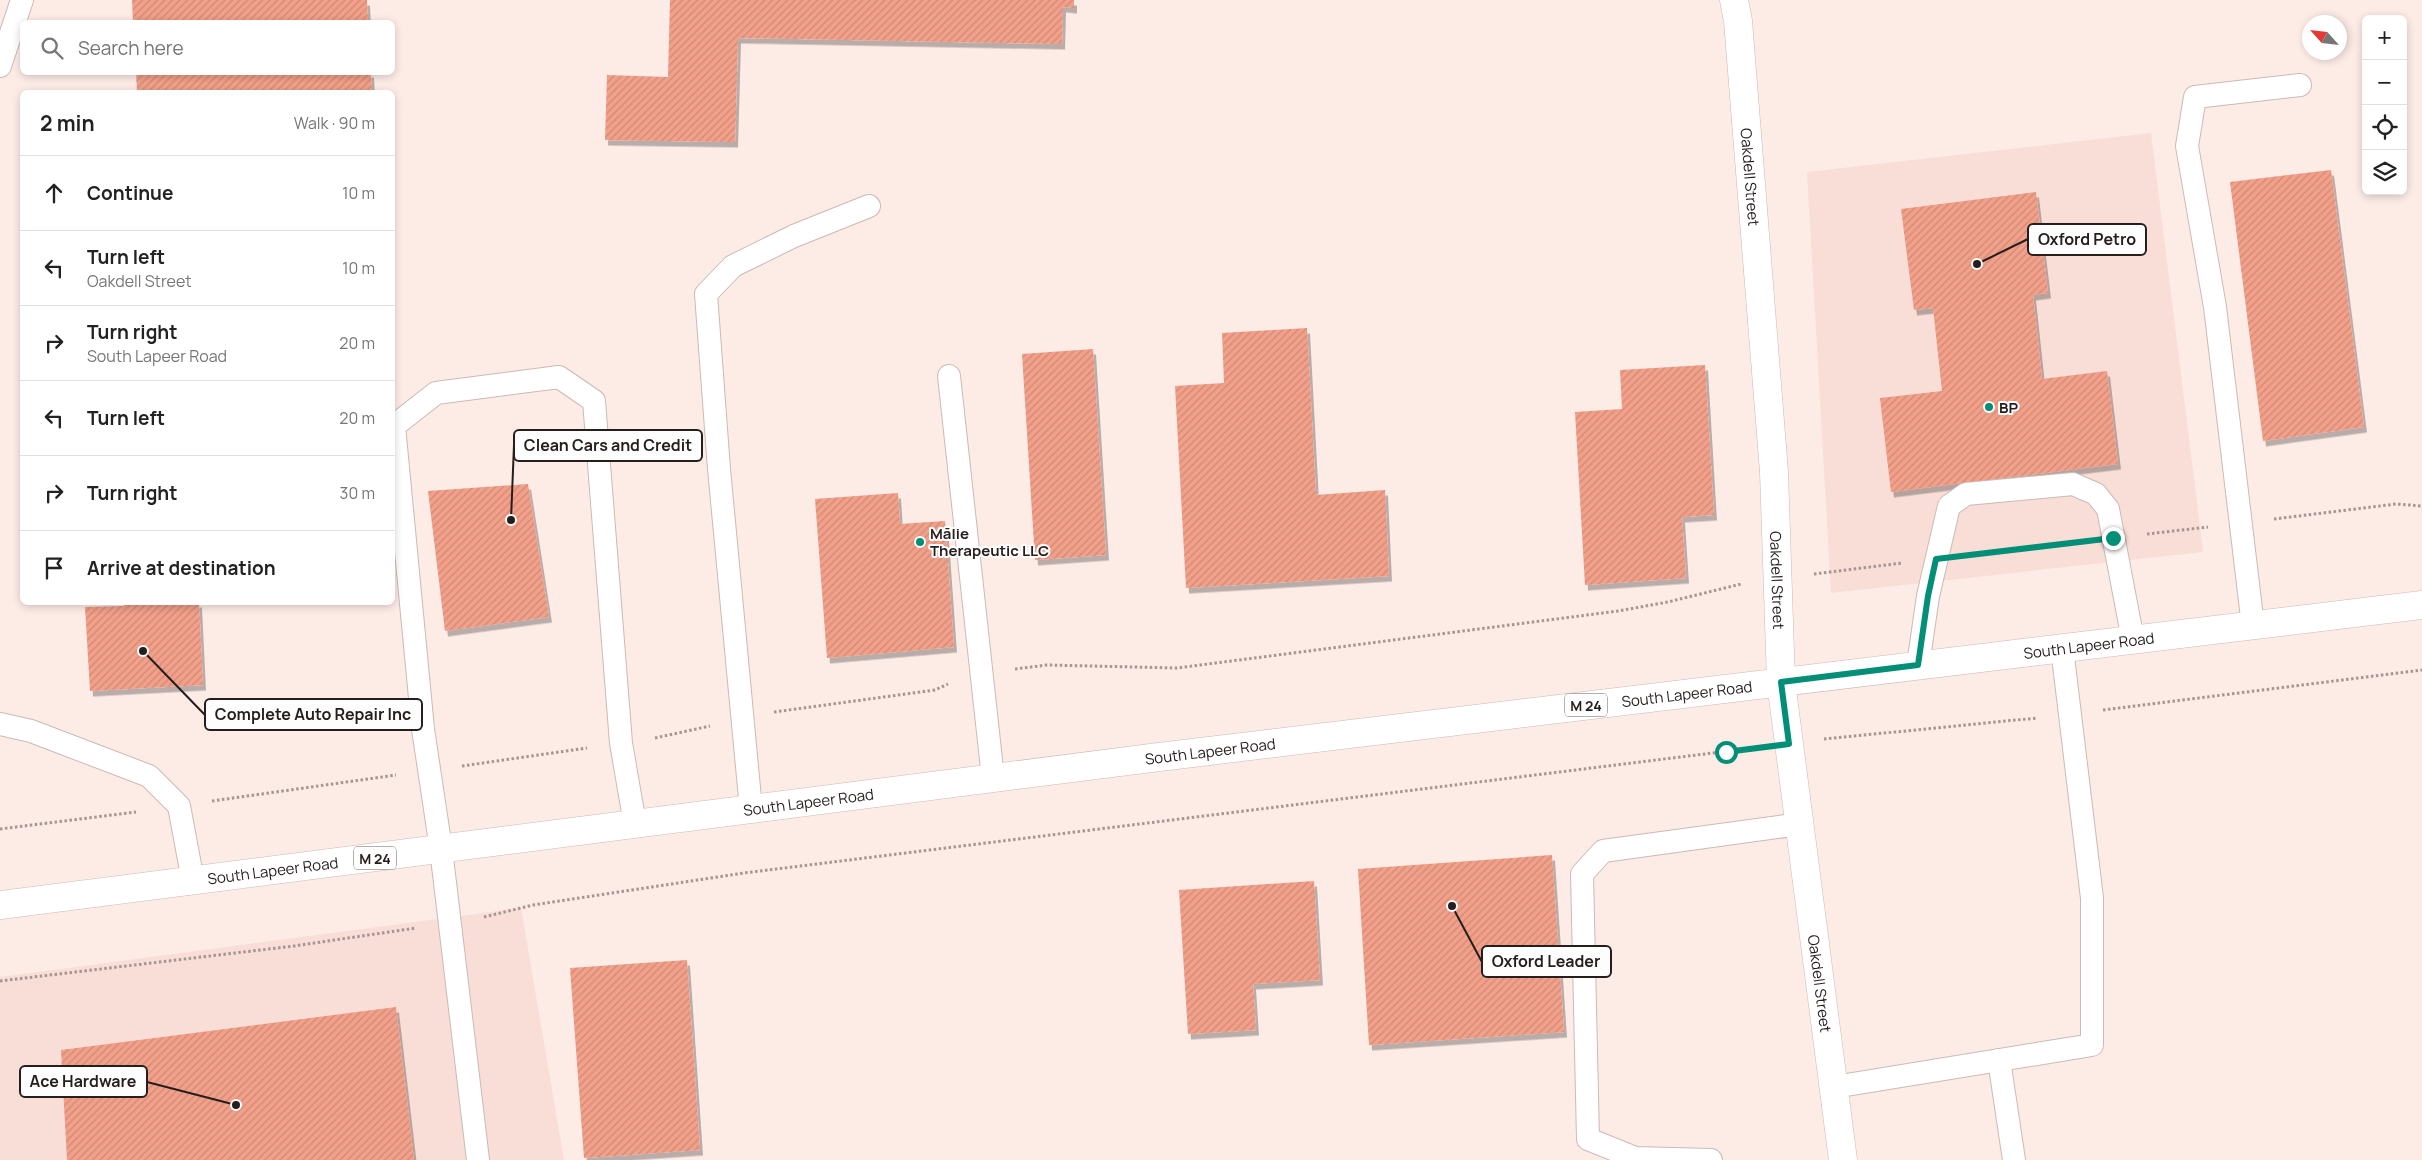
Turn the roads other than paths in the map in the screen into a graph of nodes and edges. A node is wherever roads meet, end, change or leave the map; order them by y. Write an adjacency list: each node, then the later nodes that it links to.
1 (22, 0): 3 (lane)
2 (1734, 0): 14 (main road, Oakdell Street)
3 (0, 66)
4 (2300, 85): 10 (lane)
5 (869, 206): 17 (lane)
6 (949, 376): 16 (lane)
7 (395, 424): 18 (lane)
8 (395, 446): 20 (lane)
9 (2422, 605): 10 (main road, South Lapeer Road / M 24)
10 (2253, 626): 11 (main road, South Lapeer Road / M 24)
11 (2133, 640): 12 (main road, South Lapeer Road / M 24); 13 (lane)
12 (2062, 648): 13 (main road, South Lapeer Road / M 24); 23 (lane)
13 (1918, 665): 14 (main road, South Lapeer Road / M 24)
14 (1781, 682): 16 (main road, South Lapeer Road / M 24); 19 (main road, Oakdell Street)
15 (0, 724): 21 (lane)
16 (993, 778): 17 (main road, South Lapeer Road / M 24)
17 (751, 809): 18 (main road, South Lapeer Road / M 24)
18 (635, 824): 20 (main road, South Lapeer Road / M 24)
19 (1800, 824): 24 (main road, Oakdell Street); 26 (lane)
20 (441, 849): 21 (main road, South Lapeer Road / M 24); 25 (lane)
21 (193, 881): 22 (main road, South Lapeer Road / M 24)
22 (0, 905)
23 (1999, 1060): 24 (lane); 28 (lane)
24 (1834, 1087): 27 (main road, Oakdell Street)
25 (478, 1160)
26 (1711, 1160)
27 (1843, 1160)
28 (2014, 1160)

